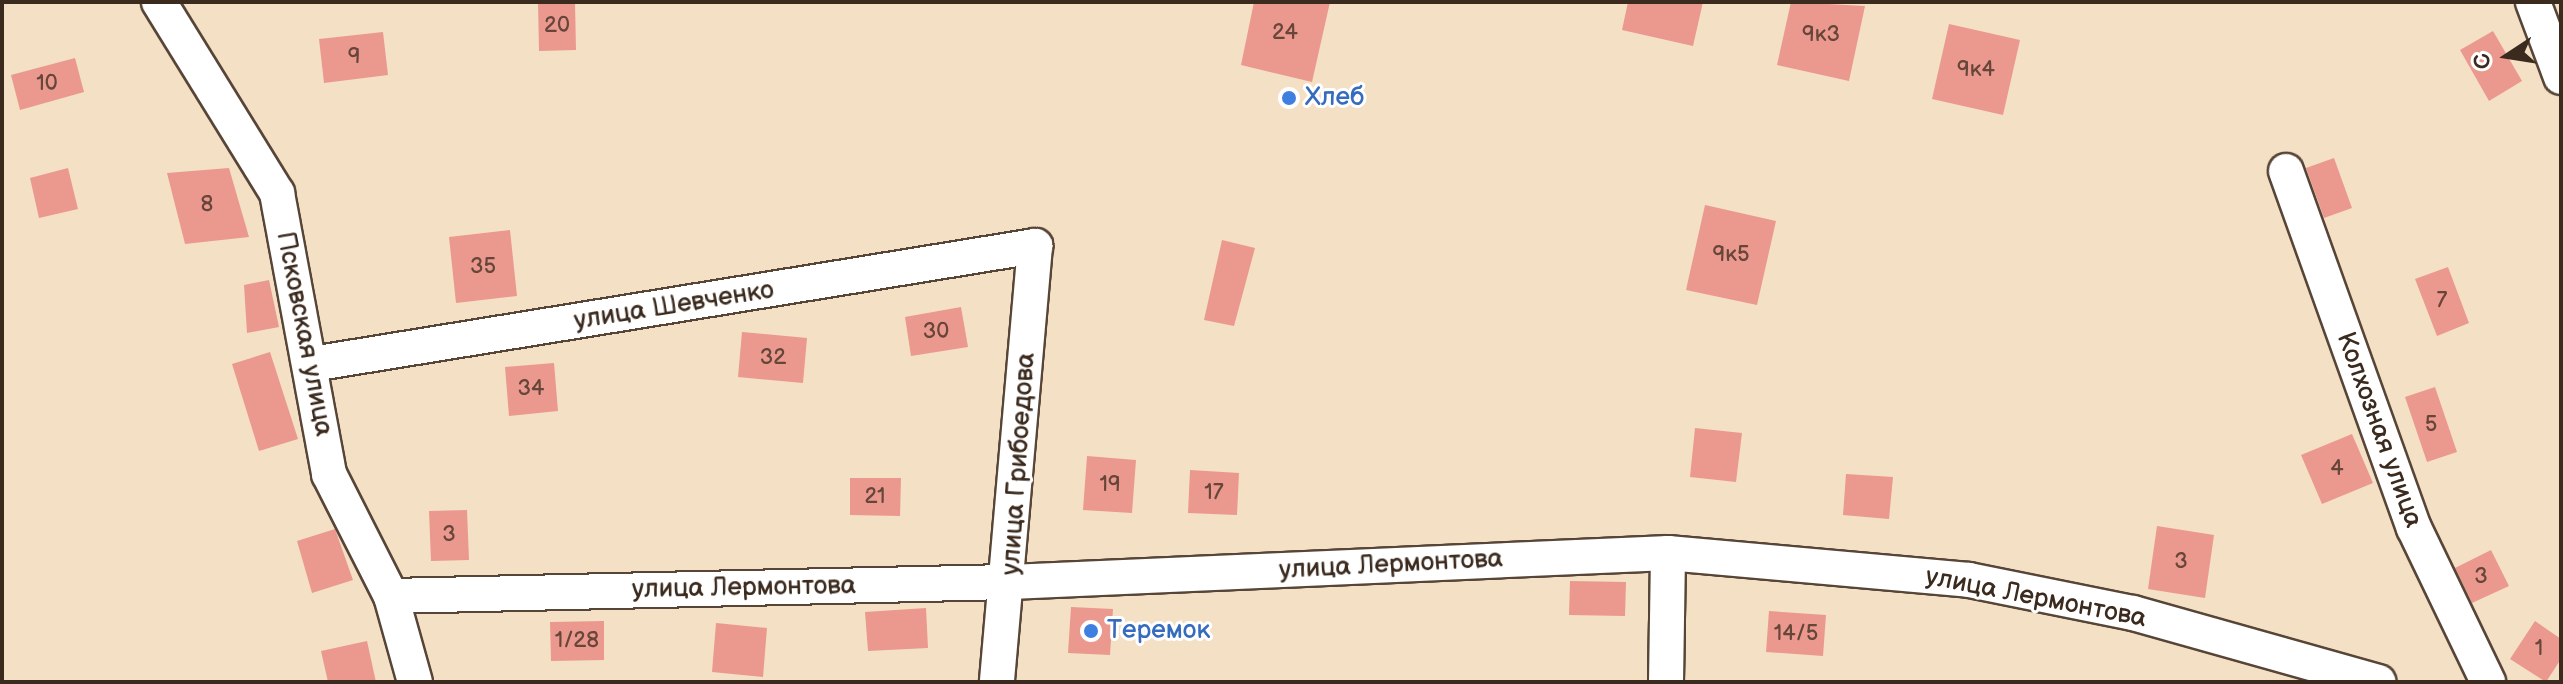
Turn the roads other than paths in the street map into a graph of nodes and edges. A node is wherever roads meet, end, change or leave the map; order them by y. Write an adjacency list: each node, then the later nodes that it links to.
1 (159, 2): 6 (street, Псковская улица)
2 (2533, 2): 3 (street)
3 (2561, 77)
4 (2286, 171): 14 (street, Колхозная улица)
5 (1035, 246): 6 (street, улица Шевченко); 8 (street, улица Грибоедова)
6 (312, 364): 9 (street, Псковская улица)
7 (1668, 553): 8 (street, улица Лермонтова); 12 (street); 13 (street, улица Лермонтова)
8 (1010, 582): 9 (street, улица Лермонтова); 11 (street, улица Грибоедова)
9 (391, 596): 10 (street, Псковская улица)
10 (415, 682)
11 (997, 682)
12 (1666, 682)
13 (2378, 682)
14 (2488, 682)

